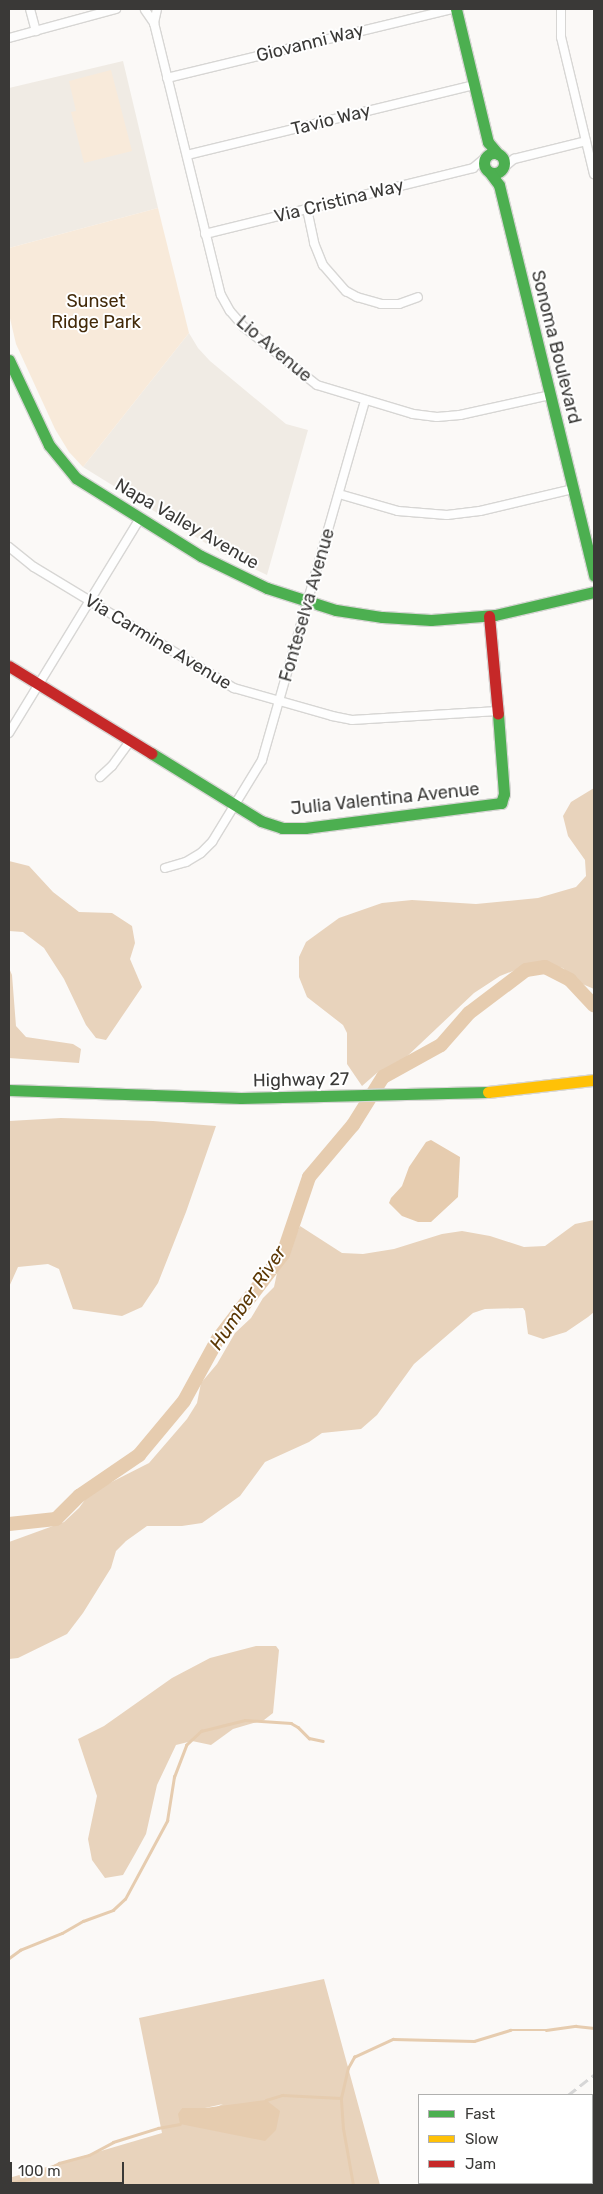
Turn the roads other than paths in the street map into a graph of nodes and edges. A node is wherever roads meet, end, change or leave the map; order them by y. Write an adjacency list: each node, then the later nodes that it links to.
1 (30, 9): 9 (street)
2 (116, 9): 9 (street)
3 (144, 9): 4 (street); 8 (street, Lio Avenue)
4 (156, 9): 8 (street, Lio Avenue)
5 (452, 9): 11 (street, Giovanni Way)
6 (456, 9): 12 (street)
7 (561, 9): 13 (street)
8 (154, 23): 11 (street, Lio Avenue)
9 (36, 31): 10 (street)
10 (9, 38)
11 (168, 78): 16 (street, Lio Avenue)
12 (475, 85): 14 (street); 16 (street, Tavio Way)
13 (586, 141): 18 (street); 22 (street)
14 (488, 142): 15 (street); 17 (street)
15 (498, 154): 17 (street); 18 (street); 20 (street)
16 (186, 156): 25 (street, Lio Avenue)
17 (485, 158): 19 (street, Via Cristina Way); 21 (street)
18 (514, 158): 20 (street)
19 (474, 168): 21 (street, Via Cristina Way); 24 (street, Via Cristina Way)
20 (502, 170): 21 (street); 23 (street, Sonoma Boulevard)
21 (489, 173): 23 (street, Sonoma Boulevard)
22 (594, 174)
23 (499, 185): 28 (street, Sonoma Boulevard)
24 (307, 209): 25 (street, Via Cristina Way); 26 (street)
25 (205, 234): 29 (street, Lio Avenue)
26 (418, 297)
27 (9, 360): 32 (street, Napa Valley Avenue)
28 (550, 395): 29 (street, Lio Avenue); 30 (street, Sonoma Boulevard)
29 (365, 400): 31 (street, Fonteselva Avenue)
30 (573, 489): 31 (street); 34 (street, Sonoma Boulevard)
31 (338, 494): 37 (street, Fonteselva Avenue)
32 (140, 518): 36 (street); 37 (street, Napa Valley Avenue)
33 (9, 547): 36 (street, Via Carmine Avenue)
34 (594, 576)
35 (594, 592): 38 (street, Napa Valley Avenue)
36 (89, 601): 40 (street); 41 (street, Via Carmine Avenue)
37 (308, 602): 38 (street, Napa Valley Avenue); 41 (street, Fonteselva Avenue)
38 (489, 616): 42 (street, Julia Valentina Avenue)
39 (9, 666): 40 (street, Julia Valentina Avenue)
40 (39, 684): 43 (street); 44 (street, Julia Valentina Avenue)
41 (280, 701): 42 (street, Via Carmine Avenue); 46 (street, Fonteselva Avenue)
42 (498, 711): 46 (street, Julia Valentina Avenue)
43 (9, 733)
44 (130, 741): 45 (street); 46 (street, Julia Valentina Avenue)
45 (100, 777)
46 (236, 805): 47 (street, Fonteselva Avenue)
47 (165, 868)
48 (594, 1080): 49 (street, Highway 27)
49 (9, 1090)

